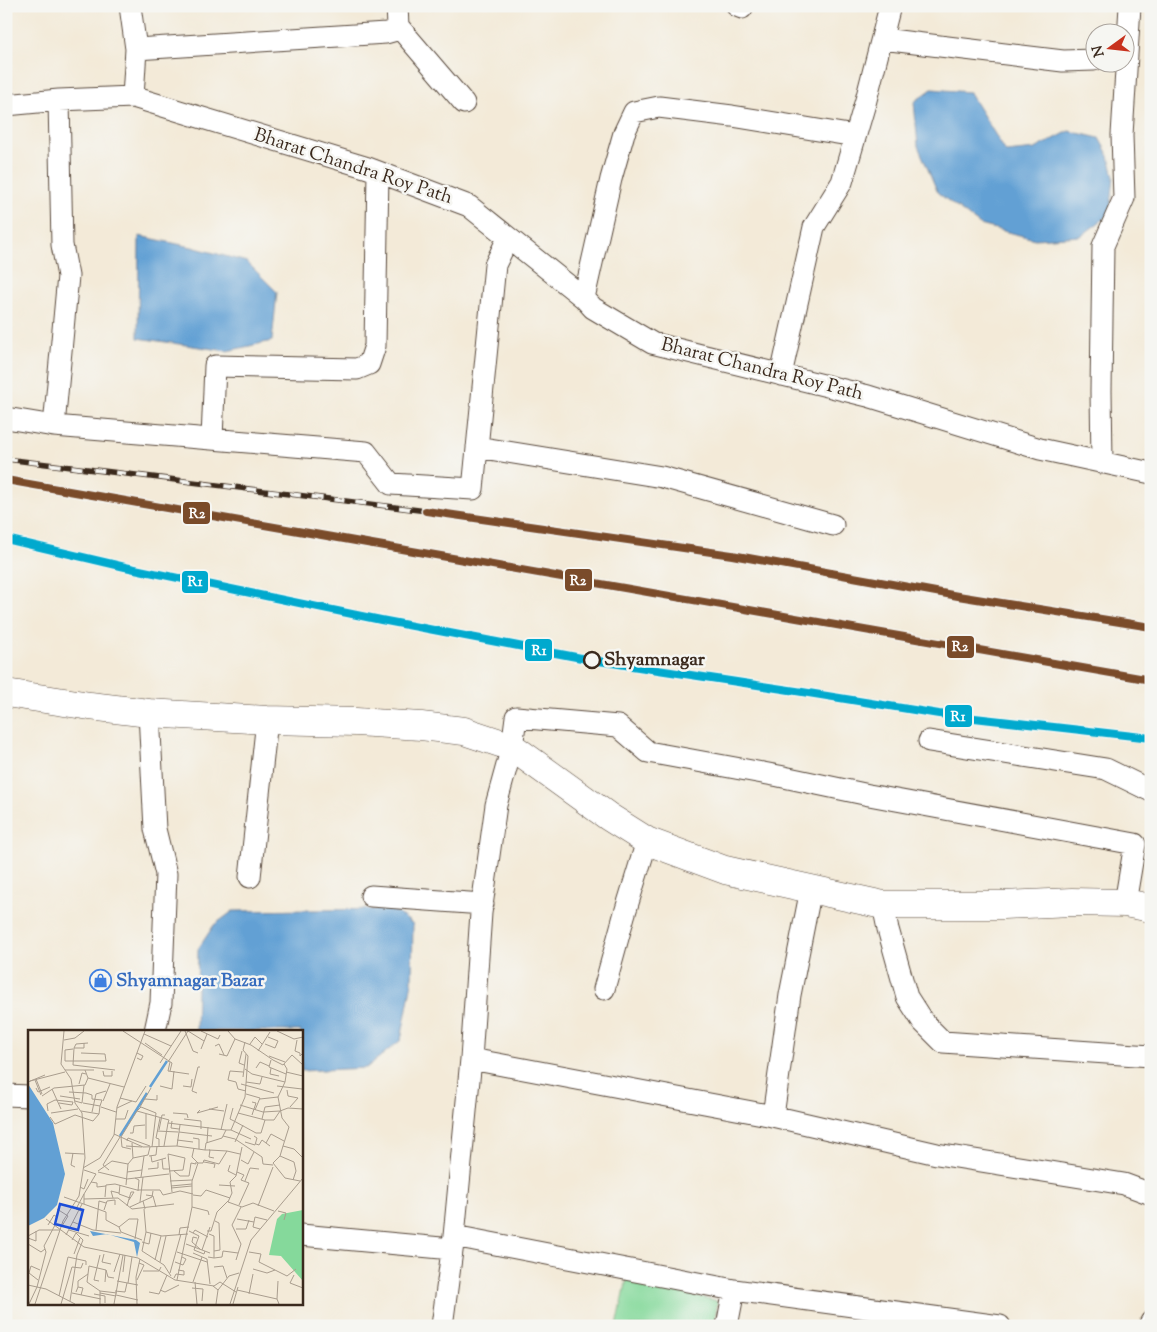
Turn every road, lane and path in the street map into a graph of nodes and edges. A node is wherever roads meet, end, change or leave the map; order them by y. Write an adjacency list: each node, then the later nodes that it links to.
1 (130, 6): 9 (street)
2 (737, 6): 3 (street)
3 (742, 6)
4 (1130, 6): 7 (street)
5 (884, 8): 8 (street)
6 (398, 16): 9 (street); 14 (street)
7 (1129, 22)
8 (882, 39): 10 (street); 16 (street)
9 (136, 49): 12 (street)
10 (1084, 60)
11 (1125, 72): 25 (street)
12 (133, 97): 13 (street, Bharat Chandra Roy Path); 17 (street, Bharat Chandra Roy Path)
13 (59, 100): 15 (street, Bharat Chandra Roy Path); 22 (street)
14 (464, 103)
15 (6, 105)
16 (855, 136): 19 (street); 20 (street)
17 (378, 172): 18 (street, Bharat Chandra Roy Path); 23 (street)
18 (508, 238): 19 (street, Bharat Chandra Roy Path); 24 (street)
19 (584, 298): 20 (street, Bharat Chandra Roy Path)
20 (780, 375): 25 (street, Bharat Chandra Roy Path)
21 (6, 418): 22 (street)
22 (54, 426): 23 (street)
23 (212, 439): 24 (street)
24 (477, 447): 27 (street)
25 (1102, 462): 26 (street, Bharat Chandra Roy Path)
26 (1151, 473)
27 (832, 525)
28 (6, 693): 29 (main road)
29 (149, 713): 30 (main road); 42 (street)
30 (267, 720): 32 (main road); 35 (street)
31 (929, 741): 33 (street)
32 (512, 747): 34 (main road); 38 (street); 40 (street)
33 (1151, 791)
34 (647, 841): 36 (main road); 41 (street)
35 (250, 878)
36 (811, 889): 39 (main road); 47 (street)
37 (371, 896): 38 (street)
38 (483, 904): 44 (street)
39 (883, 905): 40 (main road); 43 (street)
40 (1138, 905)
41 (604, 989)
42 (155, 1030)
43 (1151, 1056)
44 (470, 1059): 47 (street); 50 (street)
45 (6, 1094): 46 (street)
46 (28, 1096)
47 (773, 1116): 48 (street)
48 (1151, 1194)
49 (302, 1235): 50 (street)
50 (453, 1243): 51 (street); 53 (street)
51 (734, 1290): 54 (street); 55 (street)
52 (1151, 1322): 56 (street)
53 (442, 1326)
54 (727, 1326)
55 (1000, 1326)
56 (1149, 1326)

